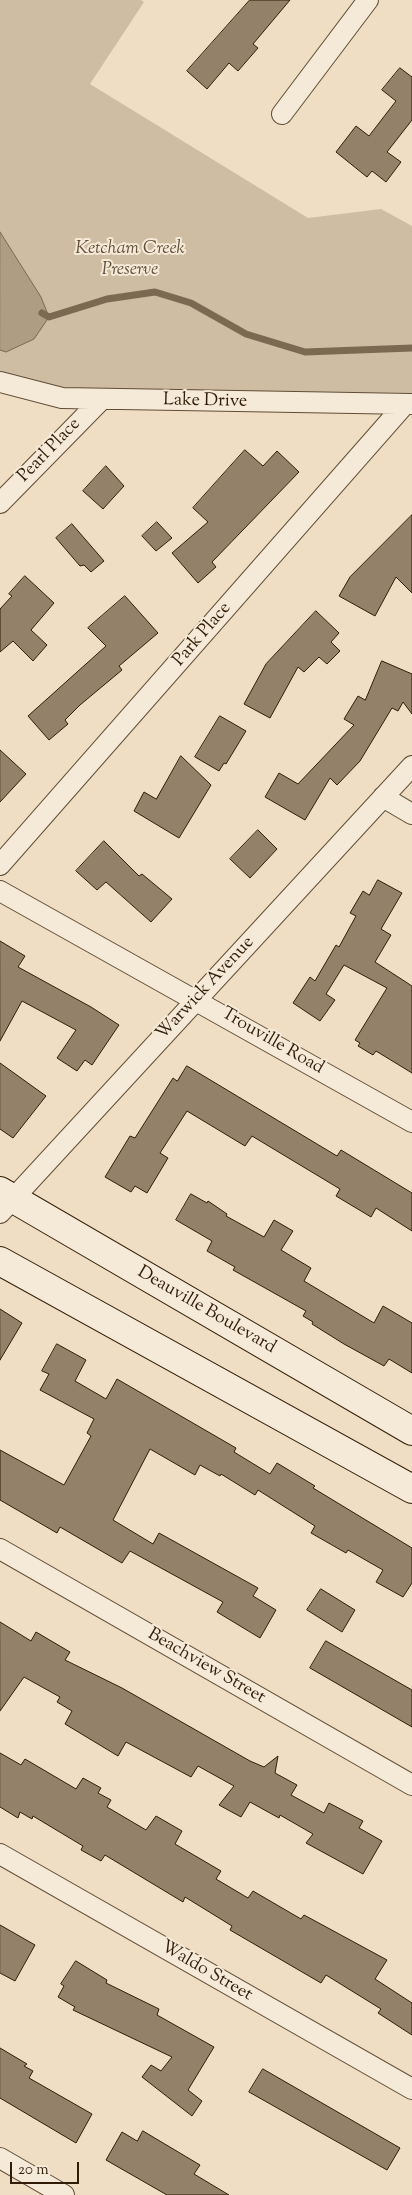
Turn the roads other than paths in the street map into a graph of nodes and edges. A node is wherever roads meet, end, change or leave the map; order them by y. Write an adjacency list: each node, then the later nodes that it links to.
1 (368, 0): 2 (street)
2 (282, 114)
3 (0, 382): 4 (street, Lake Drive)
4 (100, 400): 5 (street, Lake Drive); 6 (street, Pearl Place)
5 (409, 404): 10 (street, Park Place)
6 (0, 503)
7 (412, 766): 8 (street, Warwick Avenue)
8 (383, 797): 9 (street); 12 (street, Warwick Avenue)
9 (412, 814)
10 (0, 865)
11 (0, 890): 12 (street, Trouville Road)
12 (197, 1000): 13 (street, Trouville Road); 14 (street, Warwick Avenue)
13 (412, 1122)
14 (4, 1201): 16 (street, Deauville Boulevard)
15 (0, 1261): 17 (street)
16 (412, 1431)
17 (412, 1489)
18 (0, 1549): 19 (street, Beachview Street)
19 (412, 1785)
20 (0, 1854): 21 (street, Waldo Street)
21 (412, 2089)
22 (0, 2158): 23 (street)
23 (64, 2195)

